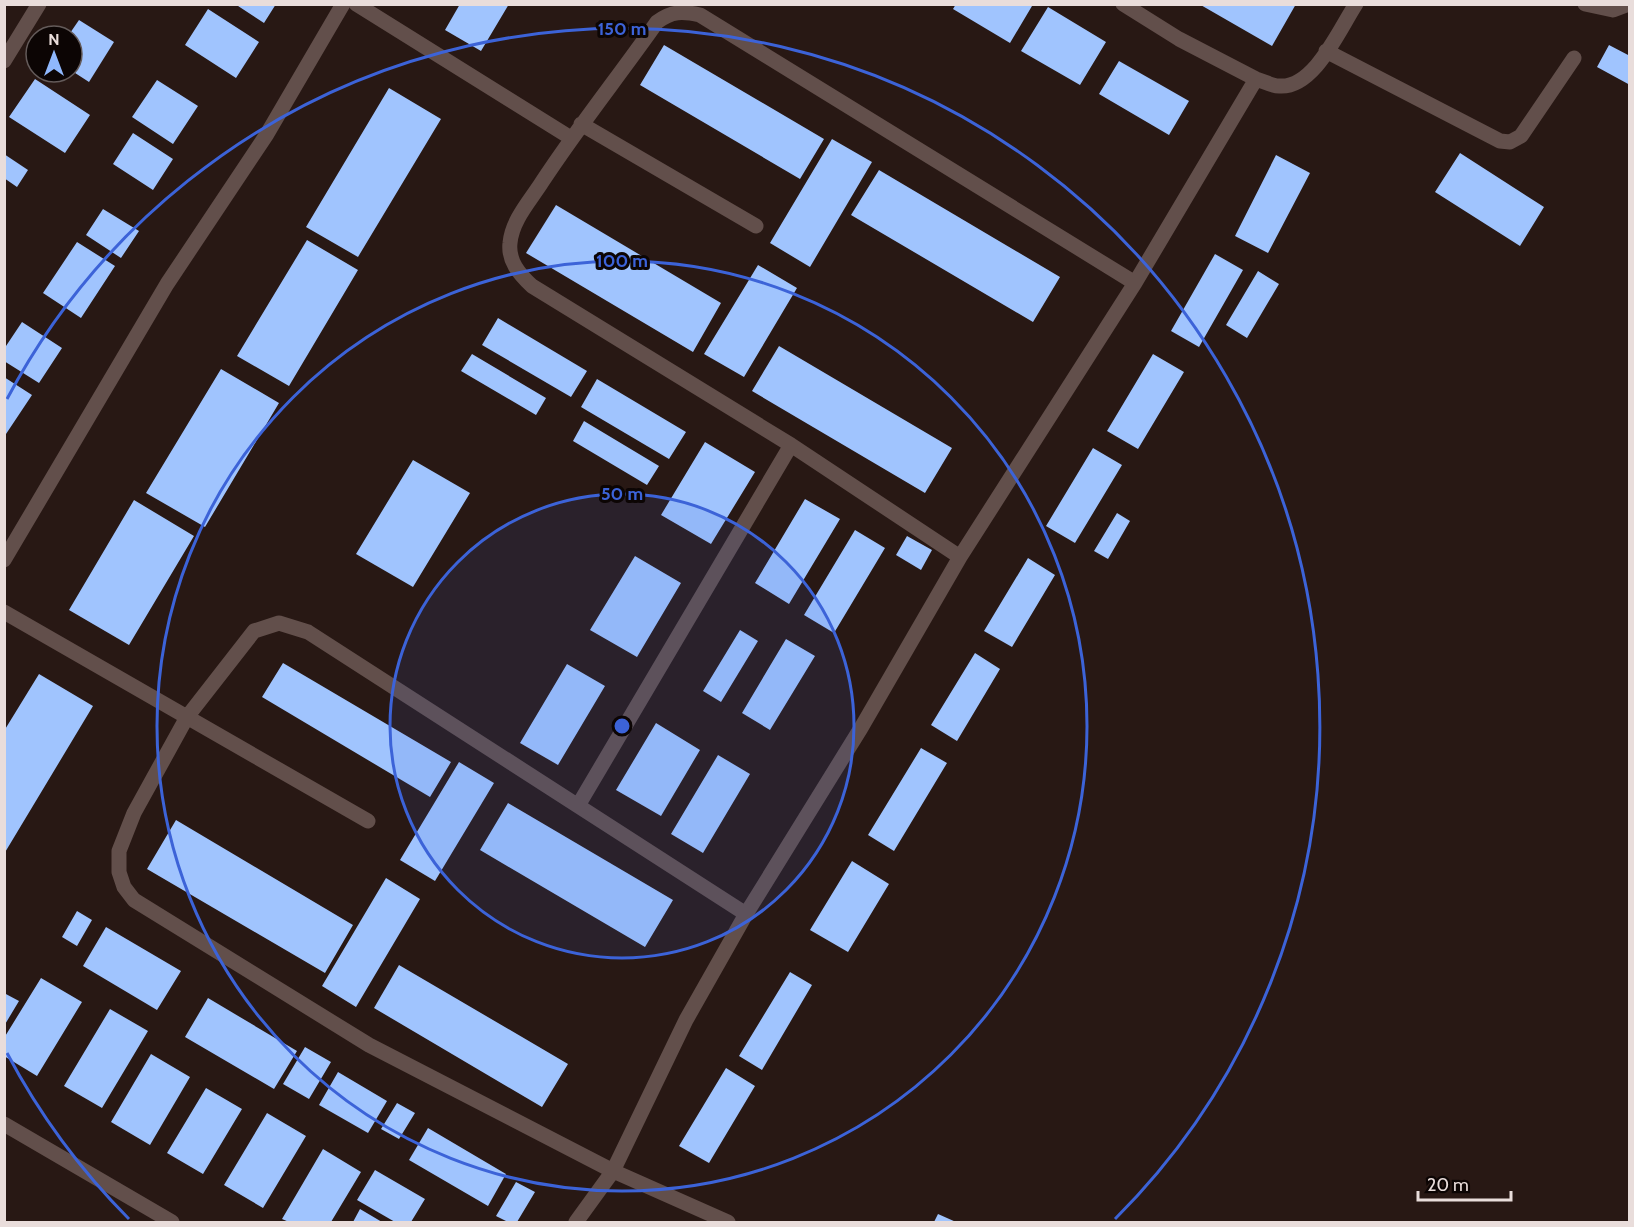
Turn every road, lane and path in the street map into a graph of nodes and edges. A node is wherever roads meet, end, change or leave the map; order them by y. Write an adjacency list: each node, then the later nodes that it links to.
1 (39, 4): 10 (street)
2 (343, 4): 18 (street)
3 (356, 4): 13 (street)
4 (1123, 4): 11 (street)
5 (1356, 4): 8 (street)
6 (1585, 4): 7 (street)
7 (1629, 4)
8 (1326, 51): 9 (street); 11 (street)
9 (1574, 58)
10 (4, 61)
11 (1256, 79): 15 (street)
12 (581, 124): 13 (street); 14 (street); 15 (street)
13 (571, 138): 16 (street)
14 (756, 226)
15 (1135, 283): 17 (street)
16 (791, 445): 17 (street); 21 (street)
17 (960, 557): 23 (street)
18 (4, 560)
19 (4, 612): 20 (street)
20 (187, 717): 21 (street); 22 (street); 25 (street)
21 (579, 804): 23 (street)
22 (368, 821)
23 (746, 914): 25 (street)
24 (4, 1124): 26 (street)
25 (613, 1171): 27 (street); 28 (street)
26 (172, 1222)
27 (576, 1222)
28 (728, 1222)

